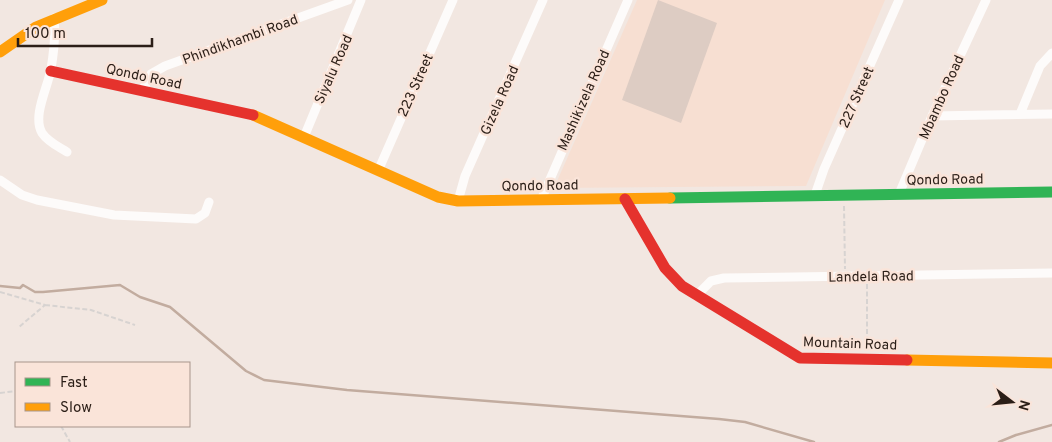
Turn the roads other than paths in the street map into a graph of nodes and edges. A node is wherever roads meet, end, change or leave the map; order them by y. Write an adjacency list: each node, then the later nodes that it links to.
1 (102, 0): 9 (street)
2 (348, 0): 13 (street, Phindikhambi Road)
3 (361, 0): 17 (street, Siyalu Road)
4 (453, 0): 19 (street, 223 Street)
5 (543, 0): 26 (street, Gizela Road)
6 (628, 0): 25 (street, Mashikizela Road)
7 (899, 0): 23 (street, 227 Street)
8 (986, 0): 16 (street, Mbambo Road)
9 (54, 18): 10 (street); 12 (street)
10 (0, 52)
11 (1052, 53): 14 (street)
12 (51, 71): 13 (street, Qondo Road); 18 (street)
13 (142, 91): 17 (street, Qondo Road)
14 (1020, 114): 15 (street); 16 (street)
15 (1052, 114)
16 (932, 116): 22 (street, Mbambo Road)
17 (304, 137): 19 (street, Qondo Road)
18 (67, 152)
19 (378, 171): 26 (street, Qondo Road)
20 (0, 180): 27 (street)
21 (1052, 192): 22 (street, Qondo Road)
22 (899, 194): 23 (street, Qondo Road)
23 (815, 195): 24 (street, Qondo Road)
24 (625, 199): 25 (street, Qondo Road); 29 (street, Mountain Road)
25 (541, 200): 26 (street, Qondo Road)
26 (458, 201)
27 (209, 202)
28 (1052, 273): 29 (street, Landela Road)
29 (696, 296): 30 (street, Mountain Road)
30 (1052, 363)

